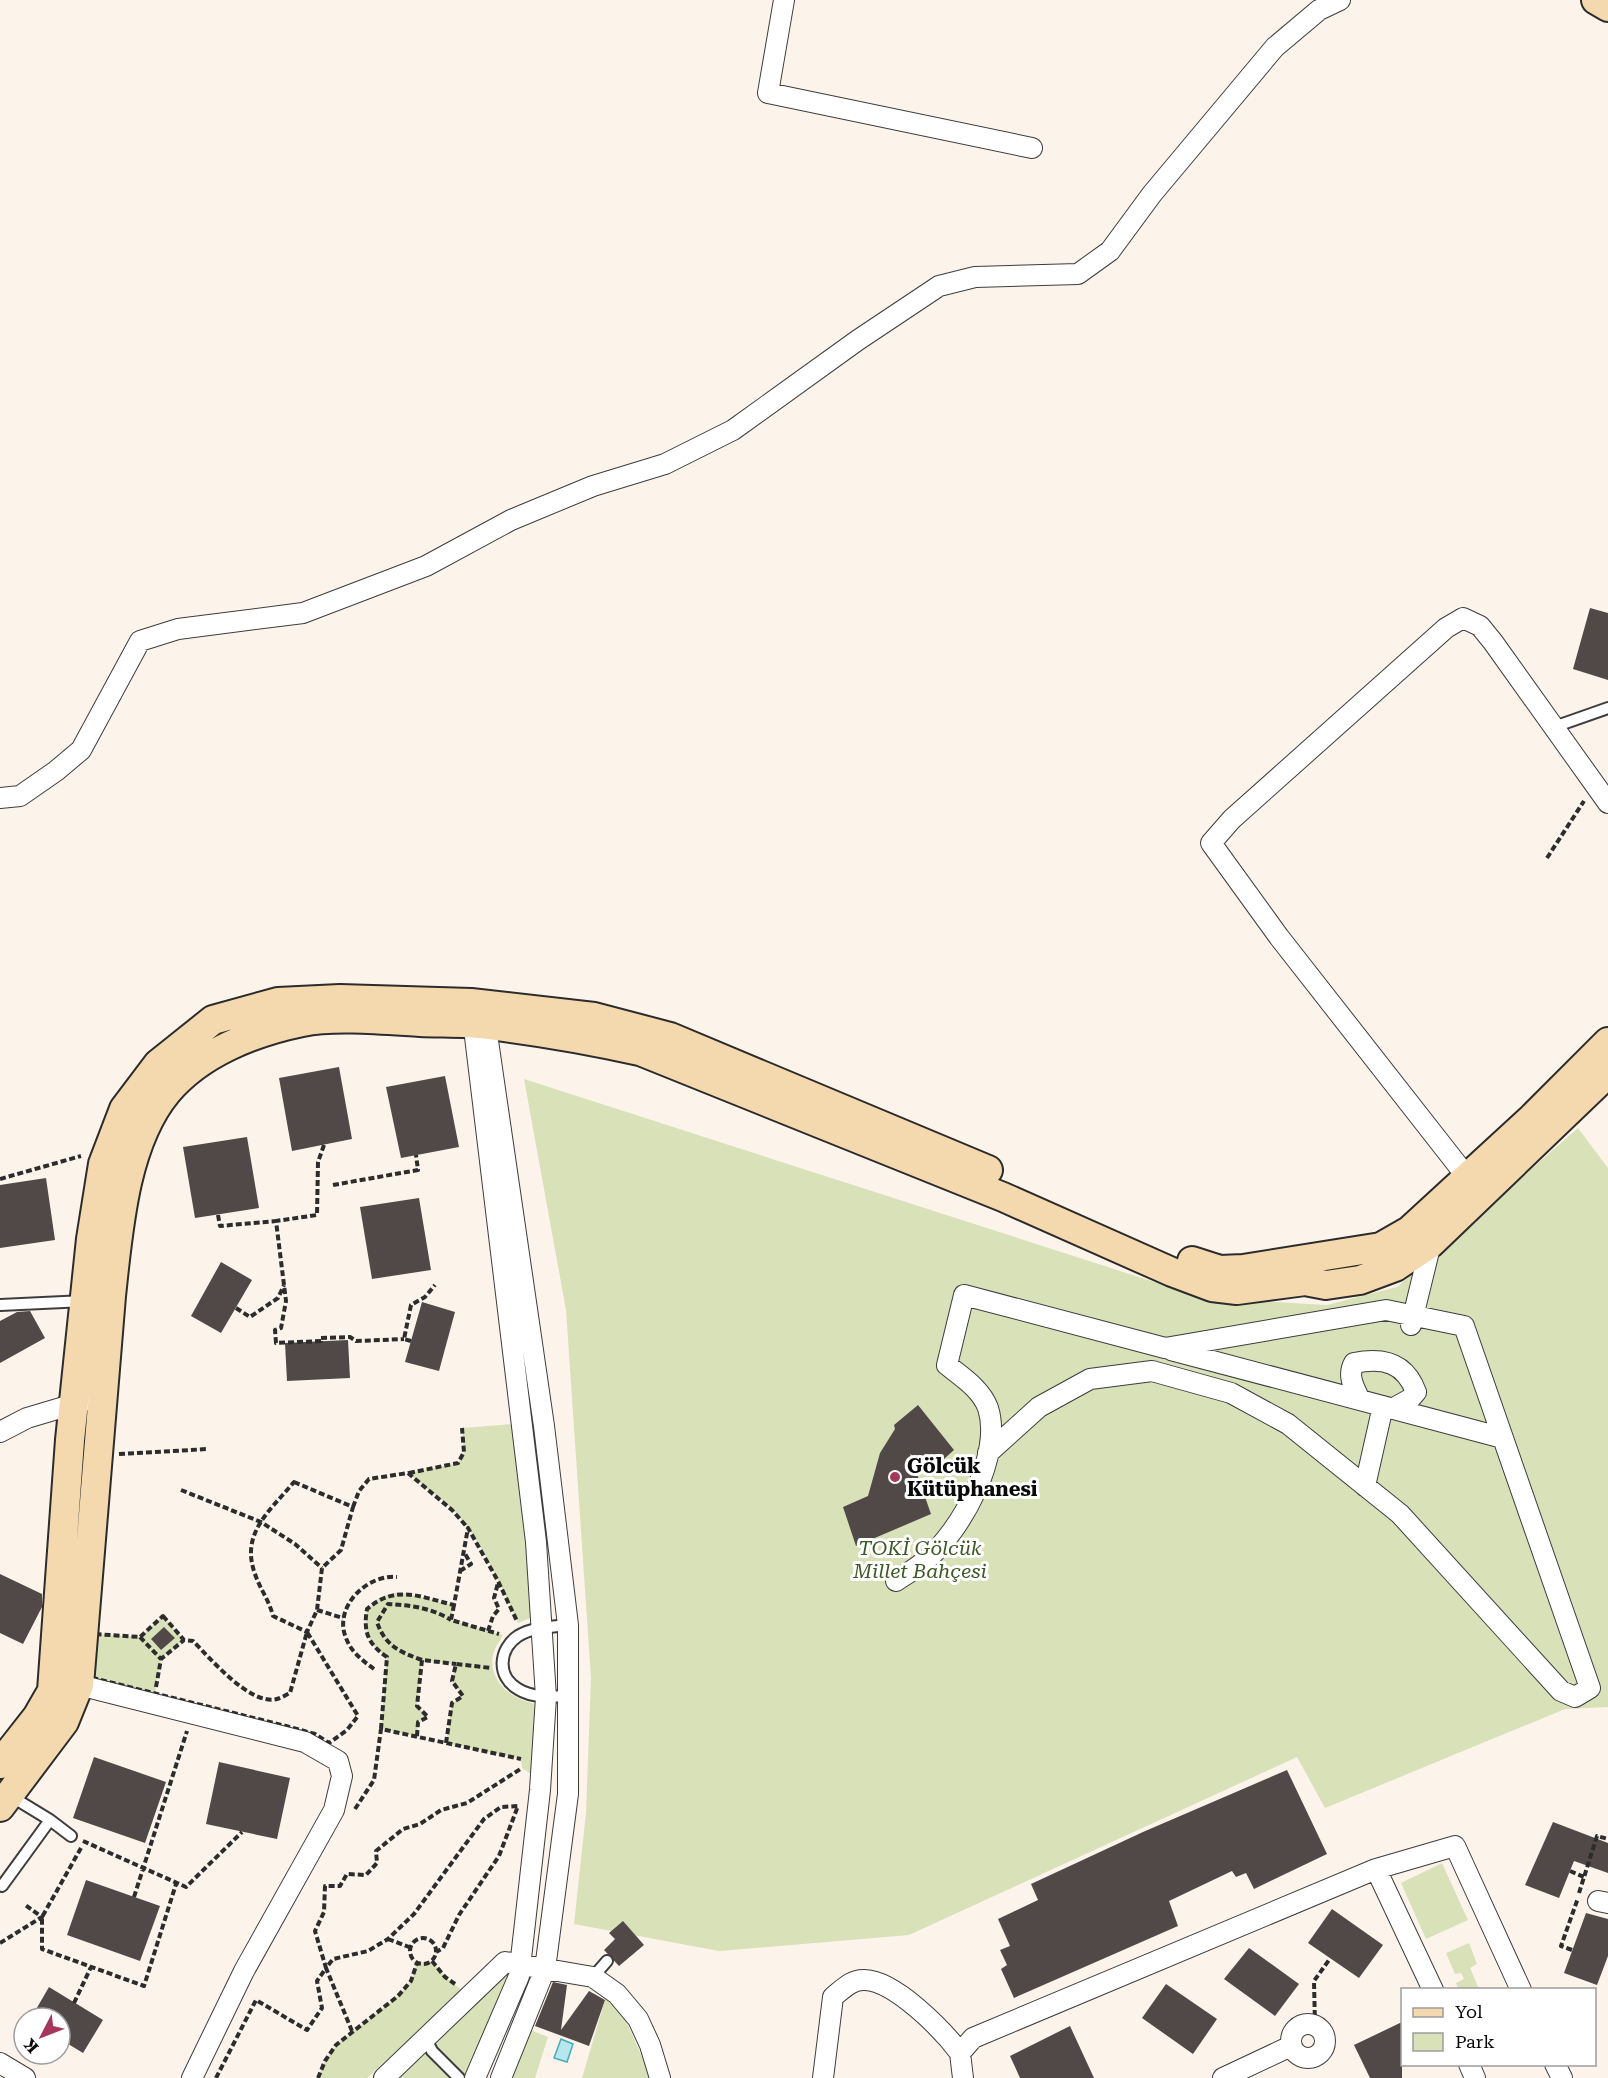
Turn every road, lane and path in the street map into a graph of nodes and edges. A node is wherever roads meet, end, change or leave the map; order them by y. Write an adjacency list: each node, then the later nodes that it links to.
1 (784, 0): 5 (street)
2 (1340, 0): 9 (street)
3 (1596, 0): 4 (main road)
4 (1608, 7)
5 (1032, 148)
6 (1608, 708): 7 (lane)
7 (1554, 727): 10 (street); 18 (street)
8 (1588, 795): 11 (path)
9 (0, 798)
10 (1608, 803)
11 (1546, 858)
12 (478, 1014): 18 (main road); 23 (main road); 26 (main road); 33 (main road); 61 (street); 62 (street)
13 (1608, 1042): 18 (main road)
14 (1608, 1073): 23 (main road)
15 (324, 1145): 22 (path)
16 (416, 1155): 20 (path)
17 (81, 1156): 19 (path)
18 (1467, 1178)
19 (0, 1179)
20 (333, 1185)
21 (218, 1215): 22 (path)
22 (276, 1221): 24 (path)
23 (1431, 1243): 29 (street)
24 (284, 1284): 28 (path); 30 (path)
25 (435, 1285): 30 (path)
26 (85, 1301): 27 (lane); 35 (main road)
27 (0, 1305)
28 (236, 1308)
29 (1412, 1320): 32 (street); 39 (street)
30 (404, 1339): 31 (path)
31 (411, 1341)
32 (1165, 1348): 34 (street); 41 (street)
33 (103, 1395): 35 (street); 74 (main road)
34 (1360, 1400): 36 (street); 36 (street)
35 (74, 1404): 38 (street); 83 (main road)
36 (1388, 1408): 39 (street); 44 (street)
37 (462, 1428): 43 (path)
38 (0, 1432)
39 (1503, 1438): 44 (street)
40 (208, 1449): 42 (path)
41 (988, 1453): 44 (street); 54 (street)
42 (113, 1454)
43 (408, 1473): 46 (path); 48 (path)
44 (1365, 1486)
45 (181, 1490): 47 (path)
46 (352, 1507): 47 (path); 50 (path)
47 (261, 1522): 50 (path); 64 (path)
48 (468, 1528): 49 (path); 53 (path)
49 (464, 1551): 51 (path); 51 (path)
50 (322, 1568): 56 (path)
51 (460, 1571): 55 (path)
52 (397, 1577): 57 (path)
53 (498, 1581): 60 (path); 63 (path)
54 (896, 1581)
55 (454, 1605): 58 (path); 79 (path)
56 (317, 1610): 57 (path); 64 (path)
57 (343, 1618): 72 (path)
58 (451, 1620): 63 (path); 70 (path)
59 (95, 1623): 65 (path)
60 (518, 1623)
61 (568, 1625): 62 (lane); 76 (street)
62 (542, 1628): 77 (street); 77 (lane)
63 (488, 1631): 66 (path)
64 (307, 1632): 68 (path); 75 (path)
65 (94, 1634): 67 (path); 75 (path)
66 (503, 1635)
67 (140, 1636): 68 (path); 69 (path)
68 (184, 1640): 69 (path)
69 (161, 1659): 75 (path)
70 (423, 1660): 71 (path); 80 (path)
71 (456, 1664): 73 (path); 81 (path)
72 (374, 1669)
73 (493, 1669)
74 (80, 1685): 78 (street); 85 (main road)
75 (155, 1693)
76 (568, 1696): 77 (lane); 115 (street)
77 (546, 1697): 112 (street)
78 (195, 1714): 92 (path); 128 (street)
79 (381, 1729): 80 (path); 86 (path)
80 (417, 1737): 81 (path)
81 (446, 1743): 82 (path)
82 (521, 1759)
83 (0, 1764)
84 (522, 1768): 114 (path)
85 (5, 1801): 87 (lane)
86 (350, 1816)
87 (50, 1820): 89 (lane); 97 (lane)
88 (242, 1832): 96 (path)
89 (72, 1836): 91 (path)
90 (1608, 1839): 95 (path)
91 (84, 1842): 92 (path); 102 (path)
92 (142, 1868): 96 (path); 99 (path)
93 (1376, 1869): 117 (street); 118 (street); 125 (street)
94 (1570, 1871): 95 (path)
95 (1584, 1877): 98 (path)
96 (176, 1884): 113 (path)
97 (2, 1886)
98 (1579, 1894): 100 (path); 106 (path)
99 (134, 1896)
100 (1603, 1902)
101 (24, 1904): 102 (path)
102 (42, 1917): 104 (path); 113 (path)
103 (388, 1939): 105 (path); 107 (path); 114 (path)
104 (0, 1943)
105 (409, 1947): 107 (path); 111 (path)
106 (1572, 1950)
107 (436, 1952): 108 (path)
108 (432, 1960): 111 (path); 119 (path)
109 (1329, 1960): 121 (path)
110 (607, 1961): 116 (lane)
111 (417, 1963): 122 (path)
112 (520, 1964): 115 (street); 123 (street); 133 (street)
113 (91, 1967): 120 (path)
114 (326, 1968): 122 (path); 129 (path)
115 (545, 1969): 116 (street); 134 (street)
116 (593, 1977): 135 (street)
117 (1433, 1988)
118 (1521, 1988)
119 (462, 1990)
120 (75, 2003)
121 (1315, 2025): 124 (street); 124 (street)
122 (352, 2031): 130 (path)
123 (426, 2039): 131 (street); 132 (lane)
124 (1291, 2046): 138 (street)
125 (960, 2053): 136 (street); 137 (street)
126 (0, 2063): 127 (street)
127 (25, 2078)
128 (192, 2078)
129 (216, 2078)
130 (318, 2078)
131 (384, 2078)
132 (459, 2078)
133 (475, 2078)
134 (501, 2078)
135 (660, 2078)
136 (823, 2078)
137 (963, 2078)
138 (1223, 2078)

